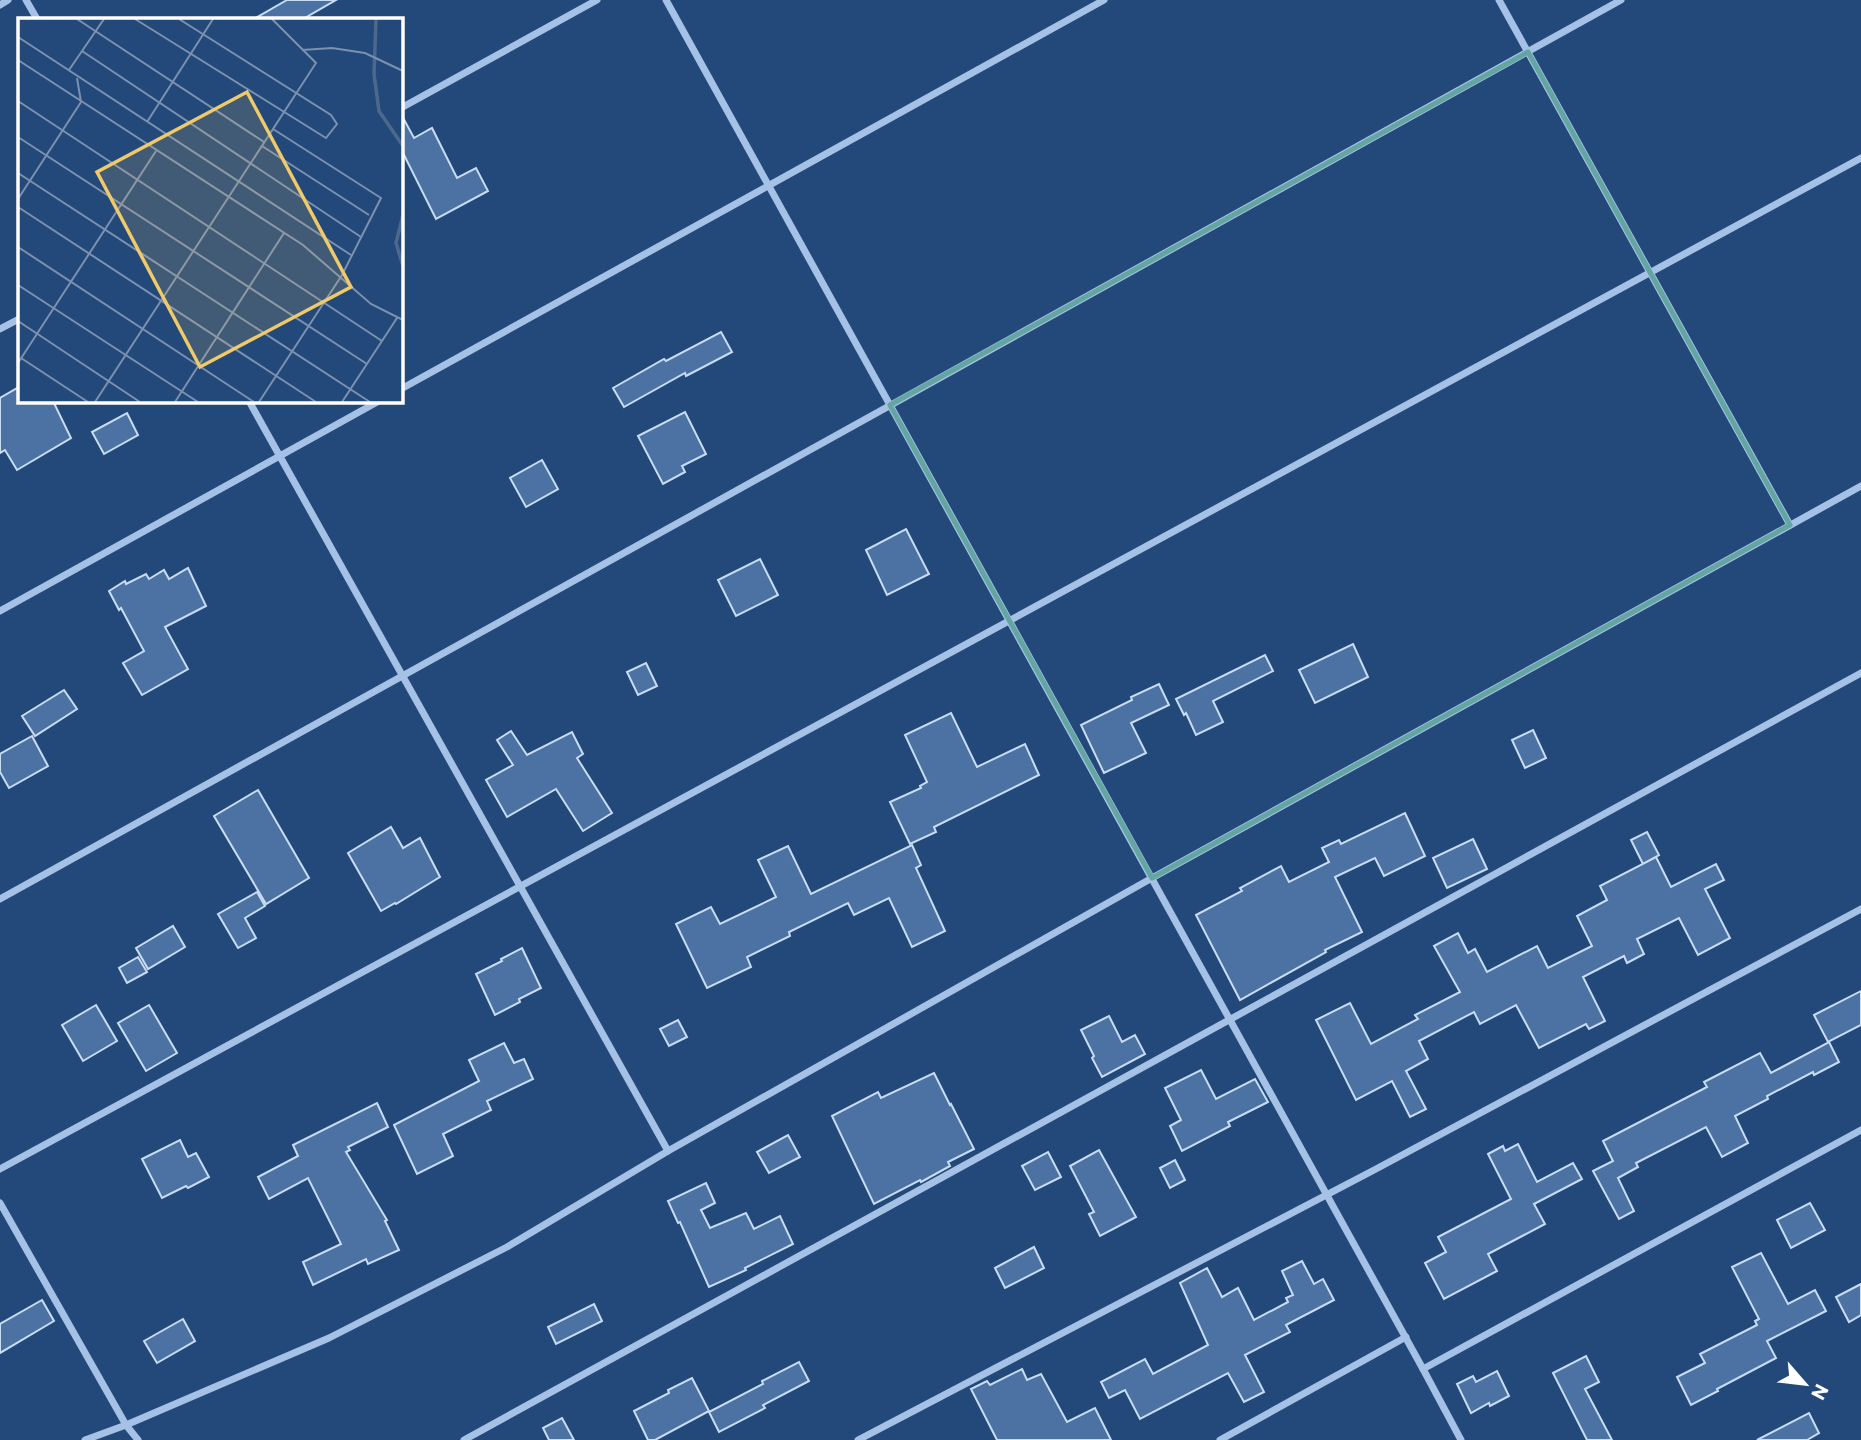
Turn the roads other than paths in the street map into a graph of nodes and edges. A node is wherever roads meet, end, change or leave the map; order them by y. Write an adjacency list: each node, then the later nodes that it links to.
1 (8, 0): 8 (street)
2 (26, 0): 9 (street)
3 (597, 0): 11 (street)
4 (666, 0): 13 (street)
5 (1104, 0): 13 (street)
6 (1499, 0): 10 (street)
7 (1621, 0): 10 (street)
8 (0, 5)
9 (36, 18)
10 (1528, 52): 14 (street); 20 (street)
11 (402, 107)
12 (1861, 158): 14 (street)
13 (769, 186): 17 (street); 20 (street)
14 (1651, 272): 23 (street); 25 (street)
15 (18, 320): 16 (street)
16 (0, 329)
17 (402, 388)
18 (250, 402): 21 (street)
19 (377, 402): 21 (street)
20 (890, 405): 25 (street); 27 (street)
21 (280, 456): 24 (street); 27 (street)
22 (1861, 486): 23 (street)
23 (1790, 525): 28 (street)
24 (0, 611)
25 (1009, 620): 28 (street); 29 (street)
26 (1861, 673): 32 (street)
27 (402, 676): 29 (street); 30 (street)
28 (1152, 878): 32 (street); 34 (street)
29 (520, 886): 34 (street); 35 (street)
30 (0, 899)
31 (1861, 909): 36 (street)
32 (1230, 1020): 36 (street); 43 (street)
33 (1861, 1130): 39 (street)
34 (668, 1151): 40 (street)
35 (0, 1169)
36 (1327, 1195): 38 (street); 44 (street)
37 (0, 1203): 40 (street)
38 (1406, 1337): 39 (street); 45 (street)
39 (1423, 1369): 46 (street)
40 (126, 1425): 41 (street); 42 (street)
41 (85, 1440)
42 (138, 1440)
43 (464, 1440)
44 (858, 1440)
45 (1220, 1440)
46 (1461, 1440)

